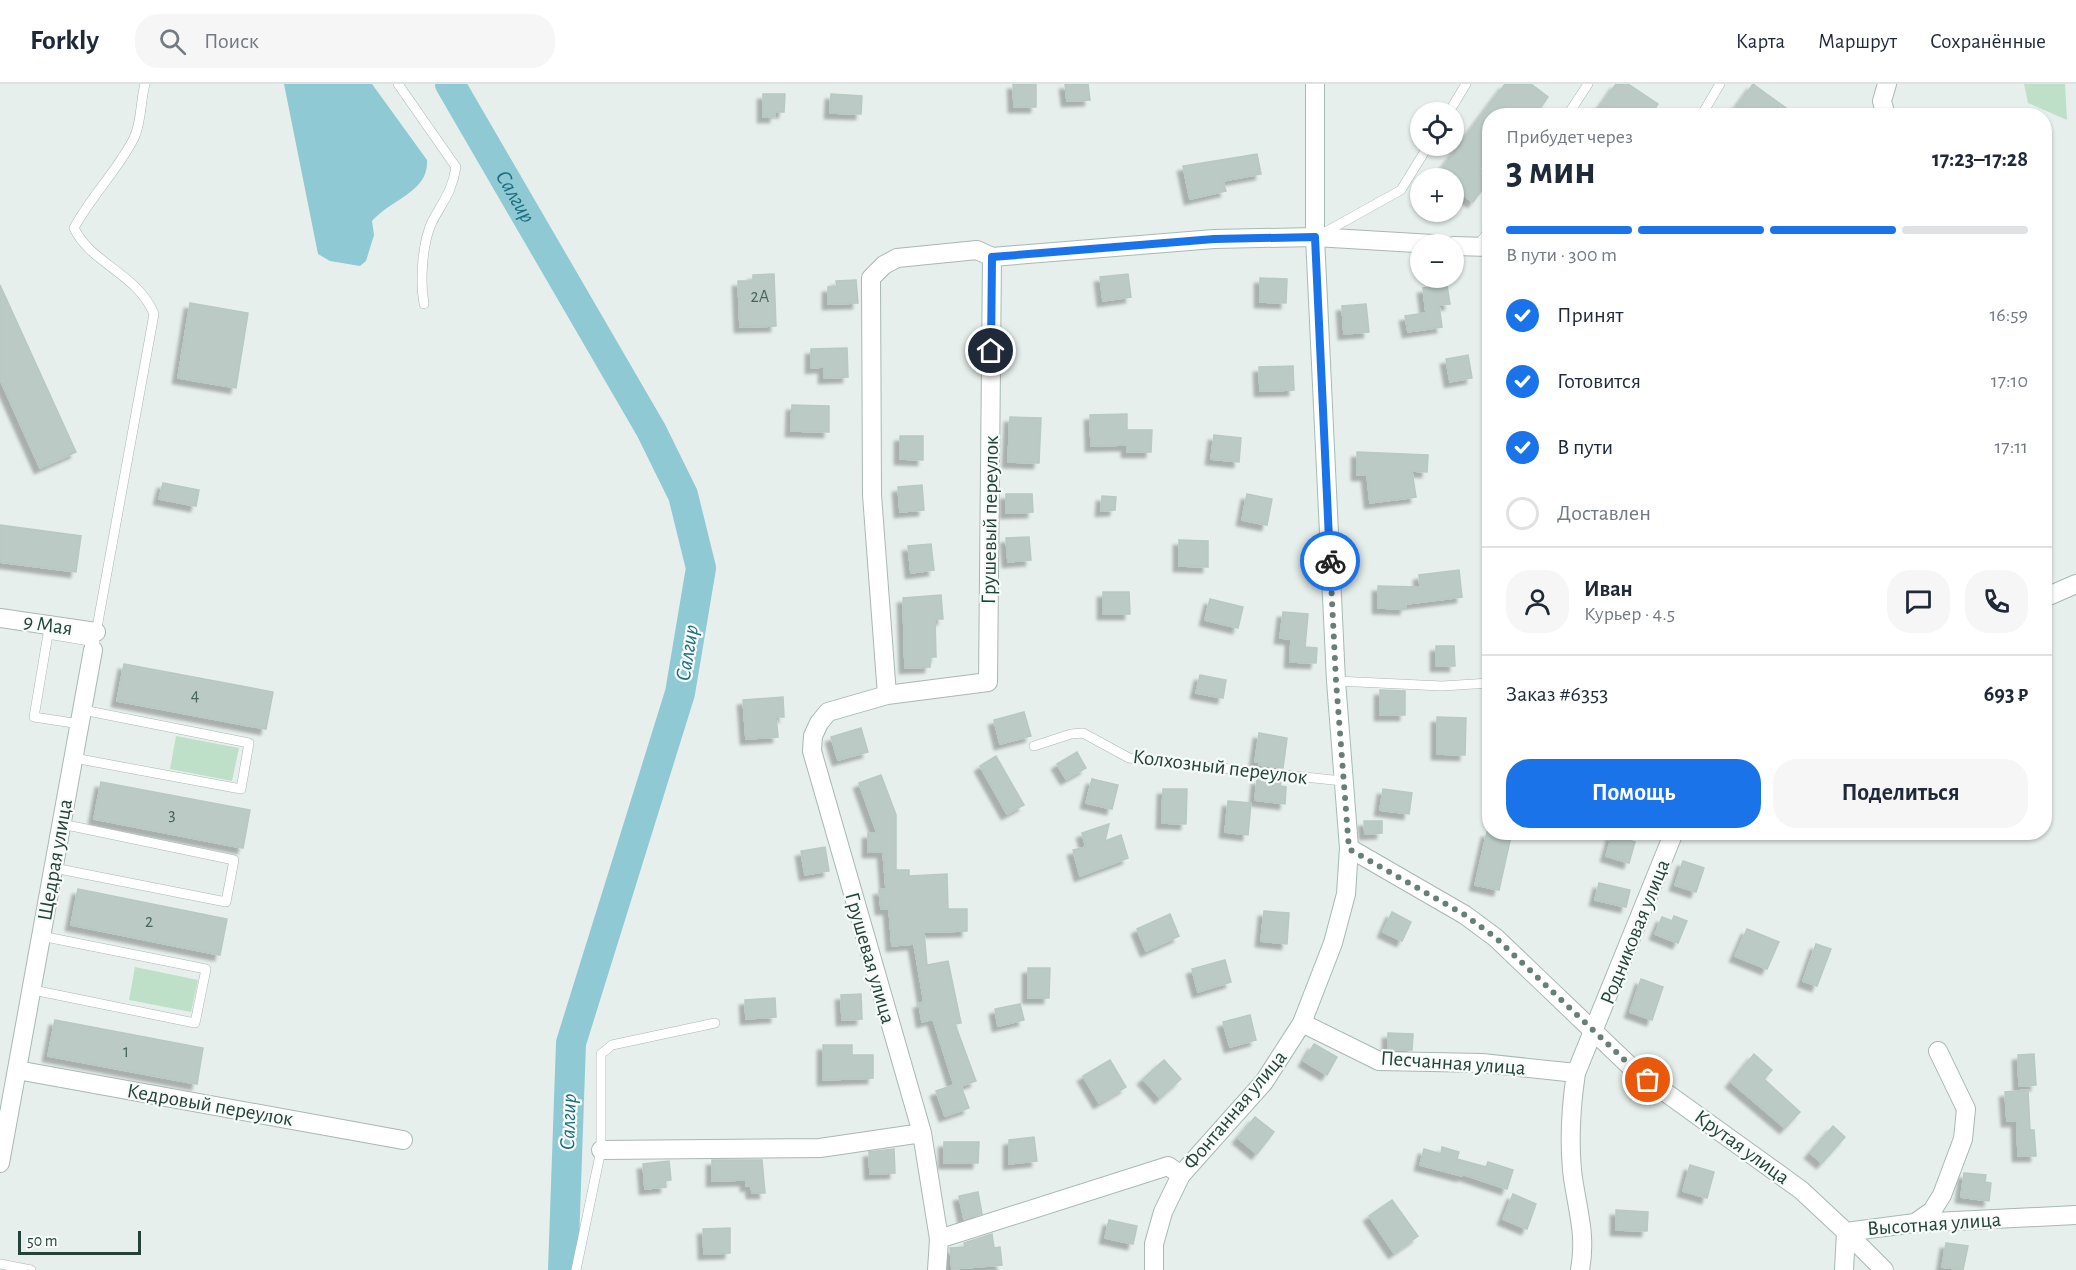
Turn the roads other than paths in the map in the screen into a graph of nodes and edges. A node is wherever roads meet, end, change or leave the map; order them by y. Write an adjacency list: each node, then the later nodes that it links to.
1 (145, 84): 22 (lane)
2 (398, 84): 18 (lane)
3 (1315, 84): 13 (street, Фонтанная улица)
4 (1466, 84): 8 (lane)
5 (1588, 84): 9 (lane)
6 (1720, 84): 10 (lane)
7 (1887, 84): 11 (street)
8 (1455, 102)
9 (1572, 108)
10 (1706, 108)
11 (1884, 108)
12 (1422, 156): 13 (lane)
13 (1315, 237): 14 (street); 17 (street); 23 (street, Фонтанная улица)
14 (1410, 243)
15 (1464, 246): 16 (street)
16 (1482, 247)
17 (992, 257): 25 (street, Грушевый переулок); 25 (street)
18 (424, 304)
19 (2076, 584): 20 (street)
20 (2052, 594)
21 (0, 618): 22 (street, 9 Мая)
22 (95, 641): 26 (street, Щедрая улица); 26 (lane)
23 (1336, 681): 24 (lane); 29 (street, Фонтанная улица)
24 (1482, 684)
25 (887, 695): 42 (street, Грушевая улица)
26 (81, 717): 28 (street, Щедрая улица); 28 (lane)
27 (1034, 746): 29 (lane, Колхозный переулок)
28 (74, 758): 30 (street, Щедрая улица)
29 (1342, 781): 32 (street, Фонтанная улица)
30 (62, 824): 33 (street, Щедрая улица); 33 (lane)
31 (1671, 840): 38 (street, Родниковая улица)
32 (1349, 849): 37 (street, Фонтанная улица); 38 (street, Крутая улица)
33 (54, 868): 34 (street, Щедрая улица)
34 (41, 936): 35 (street, Щедрая улица); 35 (lane)
35 (33, 990): 40 (street, Щедрая улица)
36 (715, 1023): 44 (lane)
37 (1302, 1023): 41 (street, Песчанная улица); 46 (street, Фонтанная улица)
38 (1595, 1031): 41 (street); 49 (street, Крутая улица)
39 (1938, 1051): 48 (street)
40 (17, 1070): 43 (street, Кедровый переулок); 45 (street, Щедрая улица)
41 (1576, 1073): 56 (street)
42 (922, 1133): 44 (street); 50 (street, Грушевая улица)
43 (403, 1140)
44 (601, 1150): 53 (lane)
45 (0, 1163)
46 (1181, 1175): 50 (street); 55 (street, Фонтанная улица)
47 (2076, 1215): 48 (street, Высотная улица)
48 (1915, 1223): 49 (street, Высотная улица)
49 (1846, 1232): 57 (street); 58 (street, Высотная улица)
50 (939, 1239): 54 (street, Грушевая улица)
51 (0, 1264): 52 (lane)
52 (31, 1270)
53 (576, 1270)
54 (937, 1270)
55 (1154, 1270)
56 (1580, 1270)
57 (1844, 1270)
58 (1884, 1270)

